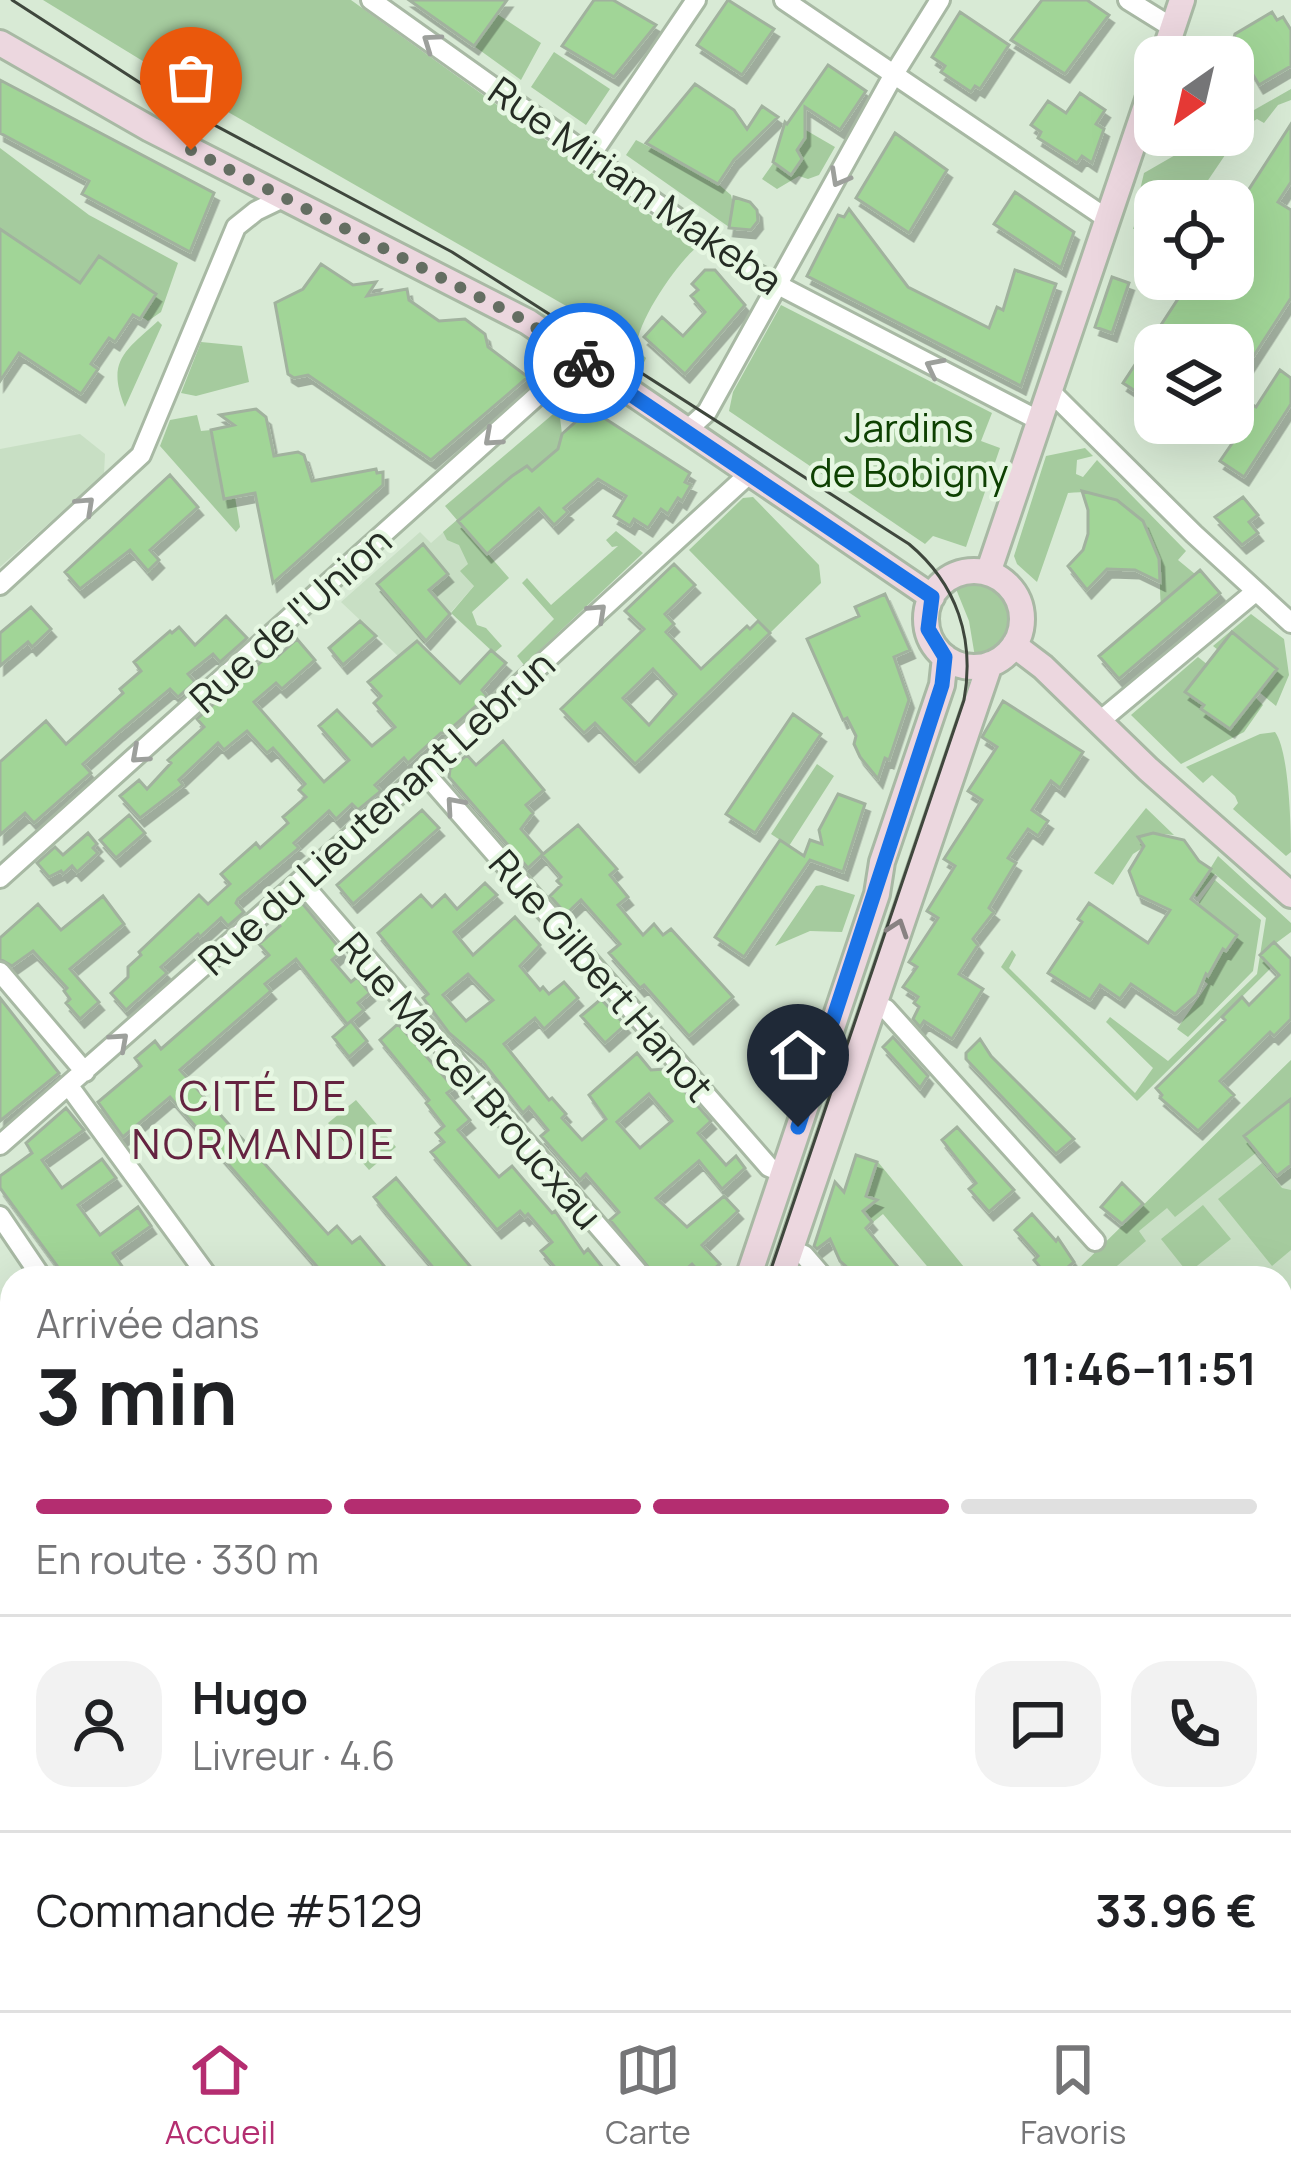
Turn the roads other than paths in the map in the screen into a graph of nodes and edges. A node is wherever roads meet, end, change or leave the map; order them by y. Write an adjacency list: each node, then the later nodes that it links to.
1 (370, 0): 12 (street, Rue Miriam Makeba, one-way to 1)
2 (696, 0): 12 (street)
3 (784, 0): 10 (street)
4 (940, 0): 10 (street)
5 (1127, 0): 7 (street)
6 (1182, 0): 7 (street)
7 (1173, 28): 8 (street)
8 (1170, 36)
9 (0, 43): 13 (street)
10 (894, 74): 14 (street); 15 (street, one-way to 15)
11 (1134, 139): 14 (street)
12 (591, 155): 15 (street, Rue Miriam Makeba)
13 (285, 197): 16 (street); 22 (street, one-way to 13)
14 (1106, 218): 17 (street)
15 (778, 286): 18 (street, Rue Miriam Makeba, one-way to 15); 19 (street)
16 (578, 359): 19 (street); 31 (street, Rue de l'Union, one-way to 31)
17 (1048, 389): 18 (street); 23 (street)
18 (1038, 420): 21 (street)
19 (686, 431): 20 (street)
20 (749, 474): 24 (street); 30 (street, Rue du Lieutenant Lebrun, one-way to 20)
21 (988, 573): 24 (street); 26 (street)
22 (0, 585)
23 (1255, 592): 25 (street); 29 (street)
24 (932, 597): 27 (street)
25 (1291, 622)
26 (1014, 645): 28 (street); 29 (street)
27 (945, 657): 28 (street); 39 (street)
28 (990, 664): 35 (street, one-way to 28)
29 (1100, 721): 32 (street)
30 (424, 772): 33 (street, Rue du Lieutenant Lebrun); 39 (street, Rue Gilbert Hanot, one-way to 30)
31 (0, 878)
32 (1285, 880)
33 (300, 881): 36 (street, Rue du Lieutenant Lebrun, one-way to 33); 45 (street, Rue Marcel Broucxau)
34 (0, 972): 36 (street)
35 (872, 1004): 41 (street); 42 (street)
36 (85, 1072): 37 (street, Rue du Lieutenant Lebrun)
37 (69, 1086): 38 (street, Rue du Lieutenant Lebrun); 44 (street)
38 (0, 1145)
39 (783, 1173): 46 (street)
40 (0, 1216): 43 (street)
41 (1095, 1241)
42 (790, 1249): 47 (street); 48 (street)
43 (34, 1266)
44 (200, 1266)
45 (633, 1266)
46 (752, 1266)
47 (785, 1266)
48 (814, 1266)

